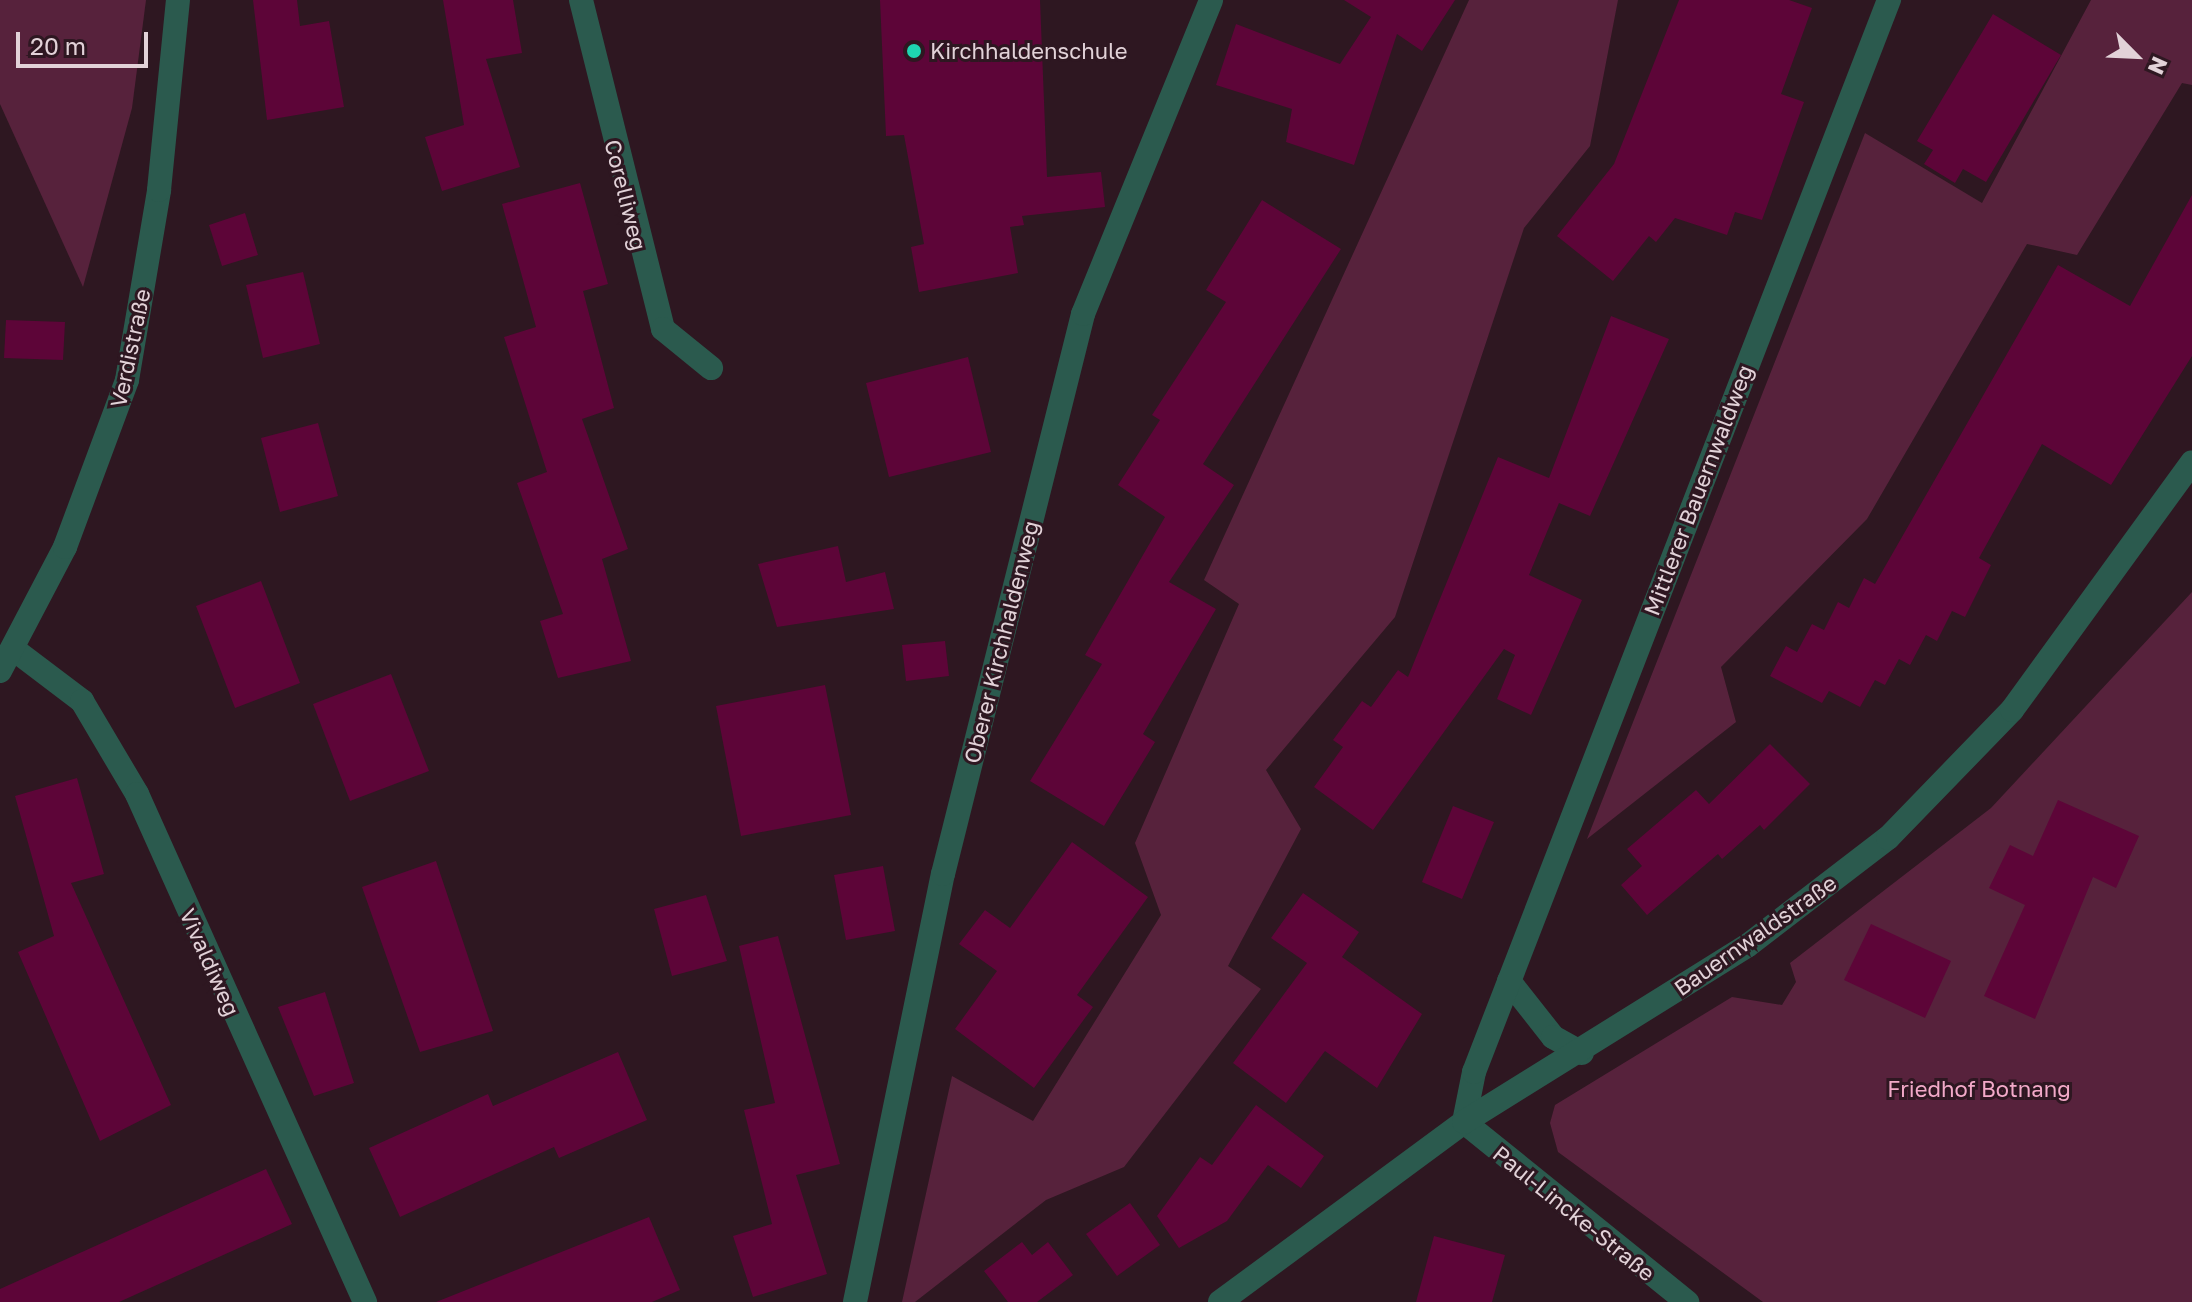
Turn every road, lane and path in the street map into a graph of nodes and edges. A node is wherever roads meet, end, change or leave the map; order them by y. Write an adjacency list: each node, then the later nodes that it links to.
1 (178, 0): 7 (street, Verdistraße)
2 (581, 0): 5 (street, Corelliweg)
3 (1211, 0): 13 (street, Oberer Kirchhaldenweg)
4 (1889, 0): 9 (street, Mittlerer Bauernwaldweg)
5 (711, 368)
6 (2192, 462): 10 (street, Bauernwaldstraße)
7 (16, 651): 8 (street, Verdistraße); 12 (street, Vivaldiweg)
8 (0, 671)
9 (1509, 981): 10 (street); 11 (street, Mittlerer Bauernwaldweg)
10 (1582, 1053): 11 (street, Bauernwaldstraße)
11 (1464, 1122): 14 (street, Bauernwaldstraße); 15 (street, Paul-Lincke-Straße)
12 (365, 1302)
13 (855, 1302)
14 (1220, 1302)
15 (1687, 1302)

